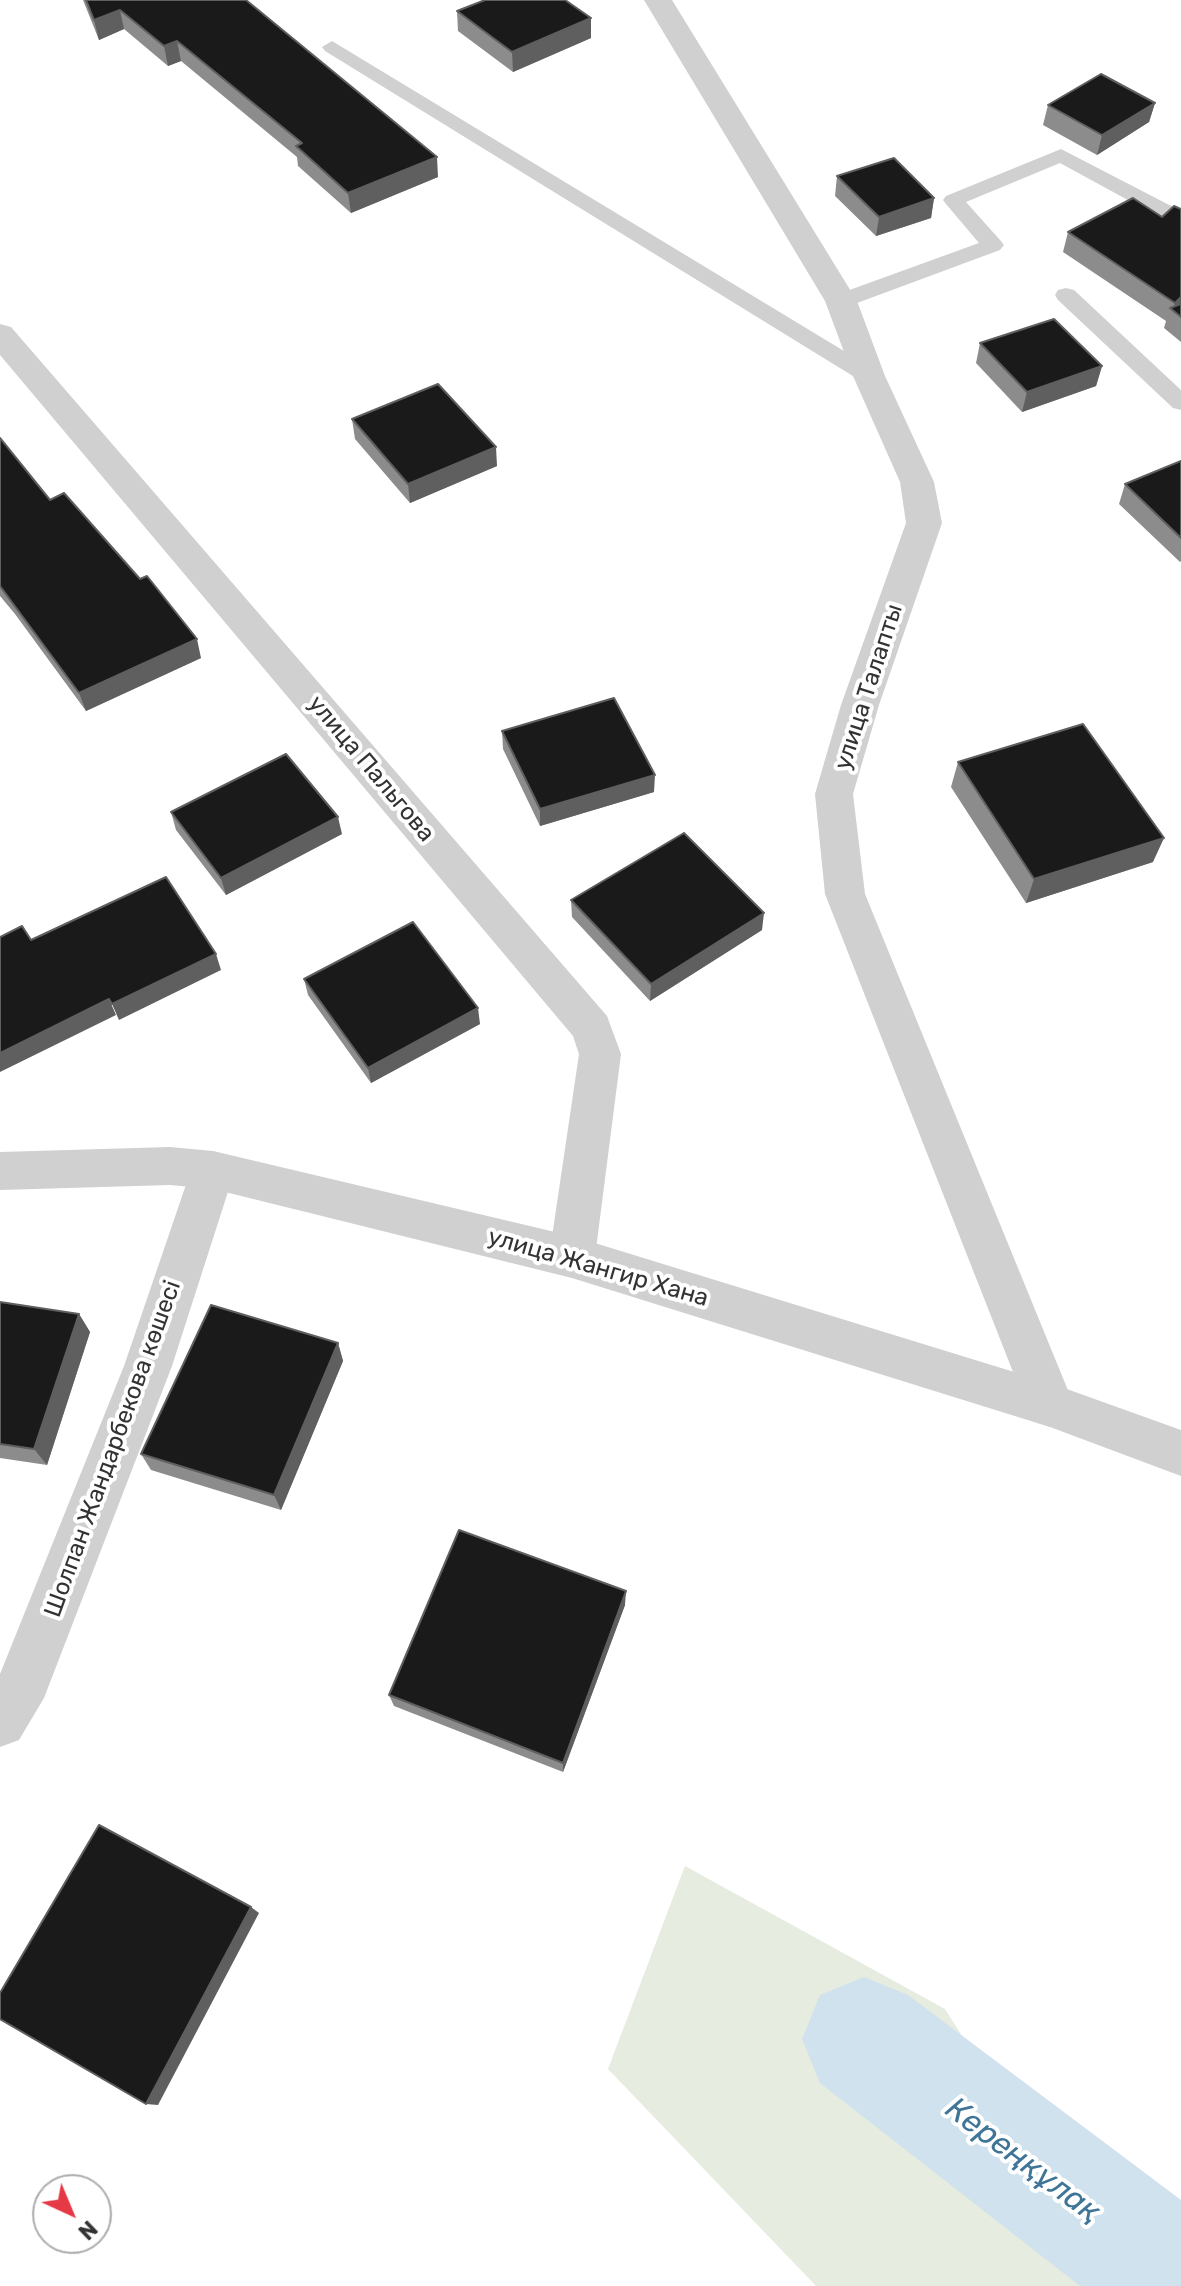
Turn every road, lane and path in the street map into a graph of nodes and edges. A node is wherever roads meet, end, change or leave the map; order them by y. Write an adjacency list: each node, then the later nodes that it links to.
1 (658, 0): 5 (street, улица Талапты)
2 (332, 47): 7 (lane)
3 (1181, 223): 5 (lane)
4 (1066, 295): 8 (lane)
5 (841, 301): 7 (street, улица Талапты)
6 (0, 334): 11 (street, улица Пальгова)
7 (869, 376): 12 (street, улица Талапты)
8 (1181, 403)
9 (213, 1170): 10 (street, улица Жангир Хана); 11 (street, улица Жангир Хана); 14 (street, Шолпан Жандарбекова көшесі)
10 (0, 1171)
11 (572, 1257): 12 (street, улица Жангир Хана)
12 (1050, 1405): 13 (street, улица Жангир Хана)
13 (1181, 1453)
14 (0, 1721)

